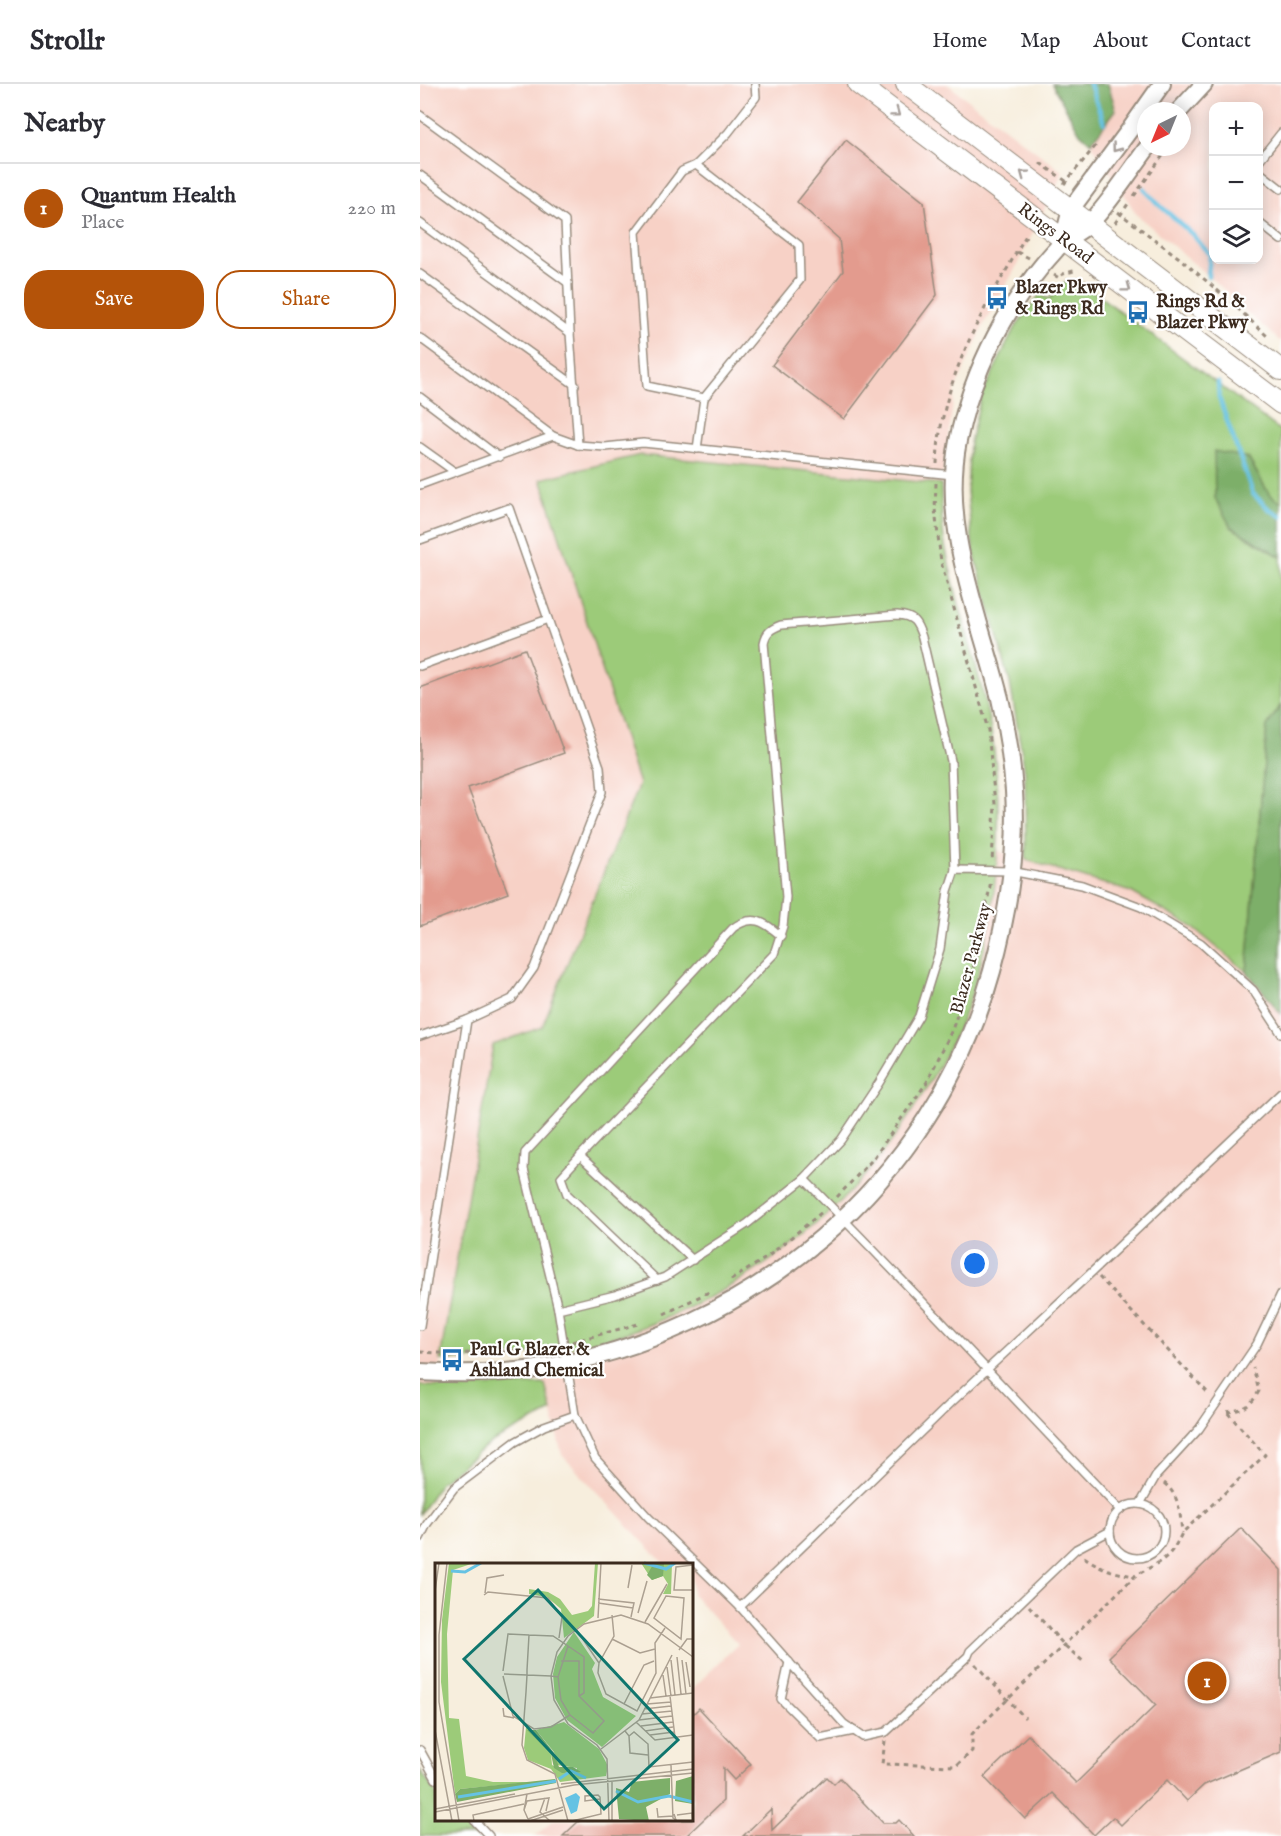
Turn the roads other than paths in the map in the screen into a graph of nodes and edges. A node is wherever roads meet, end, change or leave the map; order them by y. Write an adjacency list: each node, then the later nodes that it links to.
1 (755, 84): 12 (lane)
2 (858, 84): 21 (main road, Rings Road, one-way to 21)
3 (906, 84): 16 (main road, Rings Road, one-way to 3)
4 (1162, 84): 16 (street, Blazer Parkway, one-way to 16)
5 (1204, 84): 6 (street)
6 (1187, 102)
7 (423, 117): 8 (lane); 23 (lane)
8 (420, 127)
9 (1281, 133): 11 (lane)
10 (1141, 156): 18 (street, Blazer Parkway)
11 (1263, 156)
12 (696, 165): 29 (lane); 29 (lane)
13 (420, 175): 23 (lane)
14 (1263, 175): 15 (lane)
15 (1281, 189)
16 (1071, 209): 18 (main road, Rings Road); 21 (street, Blazer Parkway)
17 (420, 223): 24 (lane)
18 (1090, 224): 21 (street, Blazer Parkway); 26 (main road, Rings Road)
19 (1263, 226): 20 (lane)
20 (1281, 240)
21 (1063, 241): 30 (main road, Rings Road, one-way to 30); 37 (street, Blazer Parkway)
22 (420, 274): 27 (lane)
23 (568, 283): 24 (lane)
24 (570, 333): 27 (lane)
25 (420, 338): 31 (lane)
26 (1281, 370)
27 (574, 385): 32 (lane)
28 (420, 397): 35 (lane)
29 (704, 398): 34 (lane)
30 (1281, 404)
31 (553, 436): 32 (lane); 35 (lane)
32 (578, 445): 34 (lane)
33 (420, 447): 36 (lane)
34 (697, 449): 37 (lane)
35 (500, 456): 36 (lane)
36 (455, 472): 38 (lane)
37 (945, 475): 43 (street, Blazer Parkway)
38 (420, 485)
39 (420, 540): 40 (lane)
40 (548, 619): 41 (lane); 45 (lane)
41 (420, 666)
42 (955, 870): 43 (lane); 44 (lane); 50 (lane)
43 (1011, 872): 46 (lane); 51 (street, Blazer Parkway)
44 (781, 936): 49 (lane); 55 (lane)
45 (467, 1020): 47 (lane); 56 (lane)
46 (1281, 1033)
47 (420, 1036)
48 (1281, 1093): 58 (lane)
49 (580, 1156): 52 (lane); 53 (lane)
50 (804, 1179): 51 (lane); 52 (lane)
51 (843, 1219): 57 (street, Blazer Parkway); 58 (lane)
52 (693, 1260): 53 (lane)
53 (657, 1280): 55 (lane)
54 (1281, 1294): 61 (lane)
55 (558, 1308): 57 (lane)
56 (420, 1326)
57 (567, 1362): 59 (street, Blazer Parkway); 60 (lane)
58 (987, 1371): 62 (lane); 65 (lane)
59 (420, 1372)
60 (575, 1415): 64 (lane); 65 (lane)
61 (1140, 1504): 62 (lane); 63 (lane)
62 (1120, 1510): 63 (lane)
63 (1110, 1531): 67 (lane)
64 (420, 1538)
65 (740, 1607): 66 (lane)
66 (789, 1662): 67 (lane); 67 (lane)
67 (854, 1731)
68 (420, 1750): 69 (lane)
69 (435, 1777)
70 (475, 1821): 71 (lane)
71 (489, 1836)

